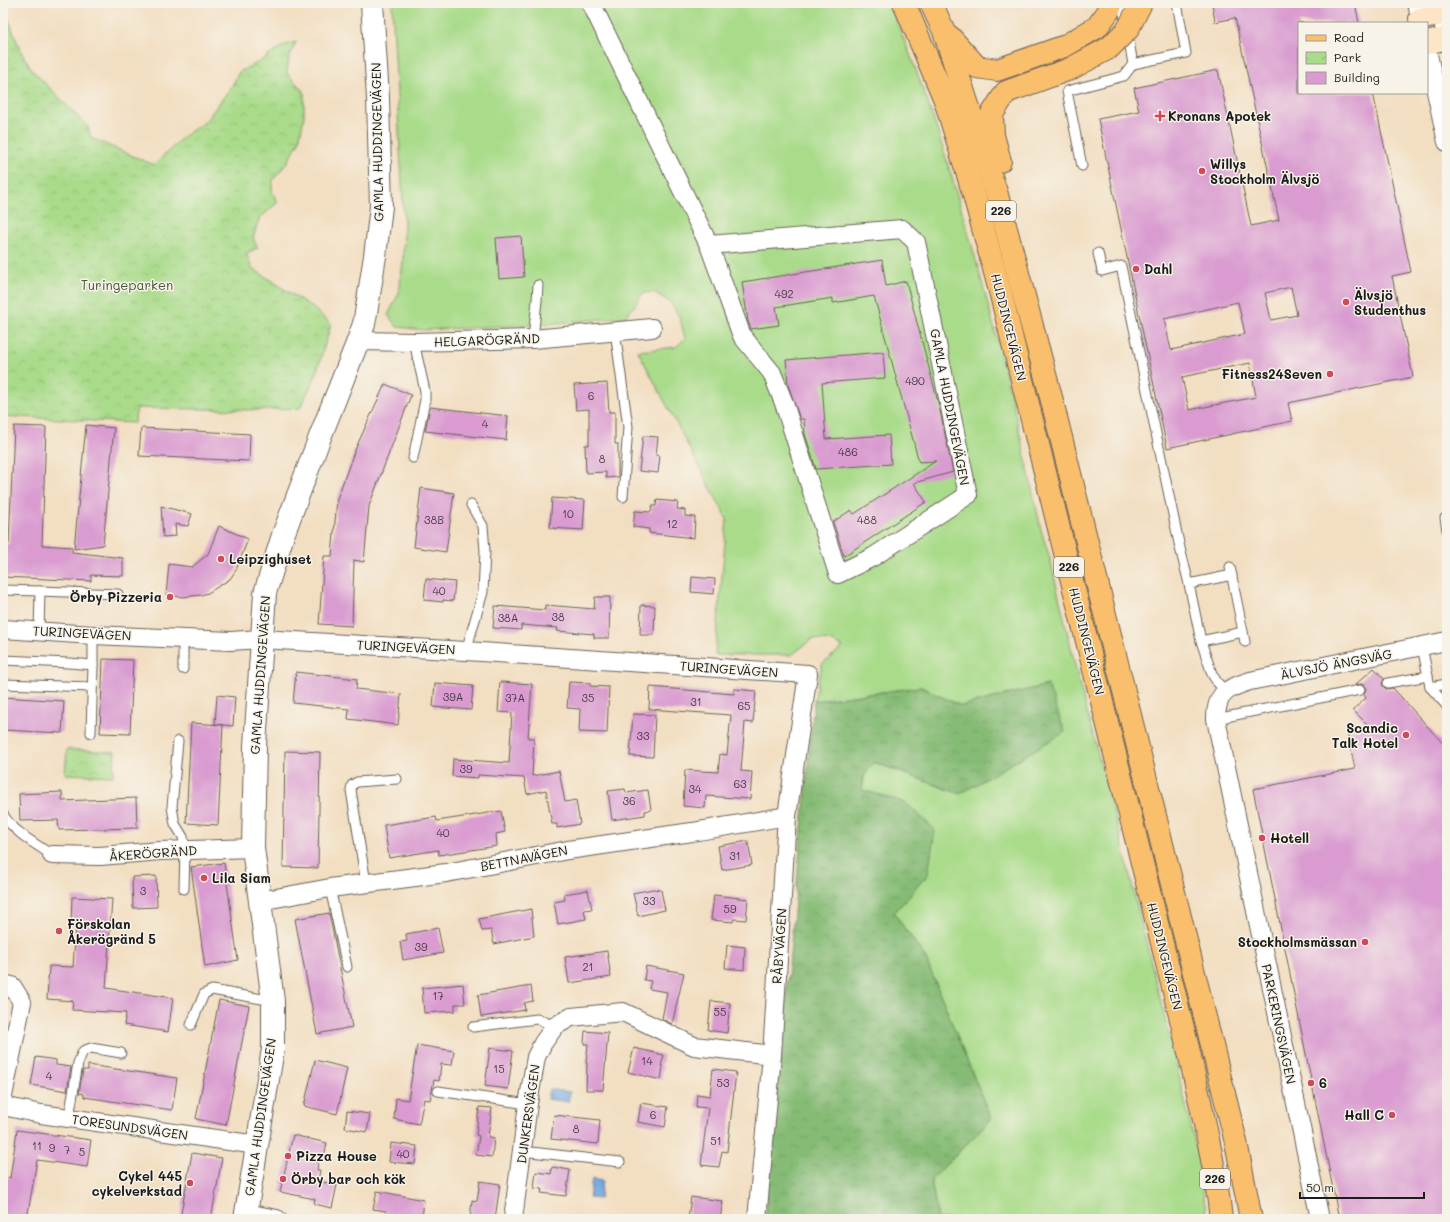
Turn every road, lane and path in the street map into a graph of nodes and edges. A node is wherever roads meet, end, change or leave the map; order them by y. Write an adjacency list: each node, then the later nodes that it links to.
1 (372, 3): 23 (street, GAMLA HUDDINGEVÄGEN)
2 (591, 3): 17 (street, GAMLA HUDDINGEVÄGEN)
3 (904, 3): 92 (main road, HUDDINGEVÄGEN / 226)
4 (932, 3): 11 (main road, HUDDINGEVÄGEN / 226)
5 (1112, 3): 11 (main road)
6 (1122, 3): 14 (lane)
7 (1141, 3): 25 (main road, bridge)
8 (1177, 3): 14 (lane)
9 (1444, 10): 10 (main road); 12 (street)
10 (1419, 15)
11 (944, 30): 25 (main road, HUDDINGEVÄGEN / 226)
12 (1442, 40)
13 (1428, 55): 15 (street)
14 (1133, 64): 16 (lane)
15 (1447, 142)
16 (1082, 166)
17 (709, 245): 17 (street, GAMLA HUDDINGEVÄGEN)
18 (1098, 253): 31 (lane)
19 (538, 285): 22 (lane)
20 (652, 328): 21 (street, HELGARÖGRÄND)
21 (615, 332): 22 (street, HELGARÖGRÄND); 27 (lane)
22 (533, 339): 24 (street, HELGARÖGRÄND)
23 (358, 341): 24 (street, HELGARÖGRÄND); 40 (street, GAMLA HUDDINGEVÄGEN)
24 (414, 342): 26 (lane)
25 (1050, 393): 93 (main road, HUDDINGEVÄGEN / 226)
26 (413, 458)
27 (623, 497)
28 (472, 505): 45 (lane)
29 (1445, 518): 30 (lane)
30 (1447, 530)
31 (1189, 584): 37 (lane); 42 (lane)
32 (3, 590): 33 (lane)
33 (40, 591): 34 (lane); 36 (lane)
34 (118, 594)
35 (3, 629): 36 (street, TURINGEVÄGEN)
36 (39, 631): 38 (street, TURINGEVÄGEN)
37 (1243, 632): 42 (lane); 43 (lane)
38 (93, 635): 39 (street, TURINGEVÄGEN); 47 (lane)
39 (183, 638): 40 (street, TURINGEVÄGEN); 48 (lane)
40 (261, 639): 45 (street, TURINGEVÄGEN); 65 (street, GAMLA HUDDINGEVÄGEN)
41 (1447, 640): 44 (street, ÄLVSJÖ ÄNGSVÄG)
42 (1201, 641): 57 (lane)
43 (1245, 642)
44 (1422, 646): 50 (lane); 57 (street, ÄLVSJÖ ÄNGSVÄG)
45 (466, 651): 49 (street, TURINGEVÄGEN)
46 (3, 660): 47 (lane)
47 (93, 665): 54 (lane)
48 (183, 669)
49 (808, 674): 64 (street, RÅBYVÄGEN)
50 (1428, 676): 51 (lane); 55 (lane)
51 (1388, 683)
52 (3, 684): 54 (lane)
53 (1447, 684): 55 (lane)
54 (92, 687): 60 (lane)
55 (1430, 688): 58 (lane)
56 (1360, 690): 59 (lane)
57 (1226, 692): 59 (street, PARKERINGSVÄGEN)
58 (1447, 706)
59 (1216, 719): 94 (street, PARKERINGSVÄGEN)
60 (91, 733)
61 (178, 741): 66 (lane)
62 (397, 779): 68 (lane)
63 (3, 814): 67 (lane)
64 (787, 816): 68 (street, BETTNAVÄGEN); 79 (street, RÅBYVÄGEN)
65 (253, 848): 66 (street, ÅKERÖGRÄND); 71 (street, GAMLA HUDDINGEVÄGEN)
66 (185, 850): 67 (street, ÅKERÖGRÄND); 70 (lane)
67 (52, 855)
68 (366, 883): 69 (street, BETTNAVÄGEN)
69 (330, 888): 71 (street, BETTNAVÄGEN); 72 (lane)
70 (184, 889)
71 (260, 901): 74 (street, GAMLA HUDDINGEVÄGEN)
72 (347, 967)
73 (3, 984): 81 (street)
74 (272, 1001): 75 (lane); 85 (street, GAMLA HUDDINGEVÄGEN)
75 (191, 1025)
76 (554, 1026): 77 (lane); 79 (street); 82 (street, DUNKERSVÄGEN)
77 (473, 1027)
78 (121, 1053): 84 (lane)
79 (772, 1055): 91 (street, RÅBYVÄGEN)
80 (438, 1091): 82 (lane)
81 (3, 1096)
82 (528, 1104): 86 (street, DUNKERSVÄGEN)
83 (3, 1106): 84 (street, TORESUNDSVÄGEN)
84 (69, 1118): 85 (street, TORESUNDSVÄGEN)
85 (257, 1145): 88 (street, GAMLA HUDDINGEVÄGEN)
86 (522, 1151): 87 (lane); 90 (street, DUNKERSVÄGEN)
87 (620, 1162)
88 (245, 1216): 89 (street)
89 (277, 1219)
90 (513, 1219)
91 (757, 1219)
92 (1221, 1219)
93 (1251, 1219)
94 (1320, 1219)

